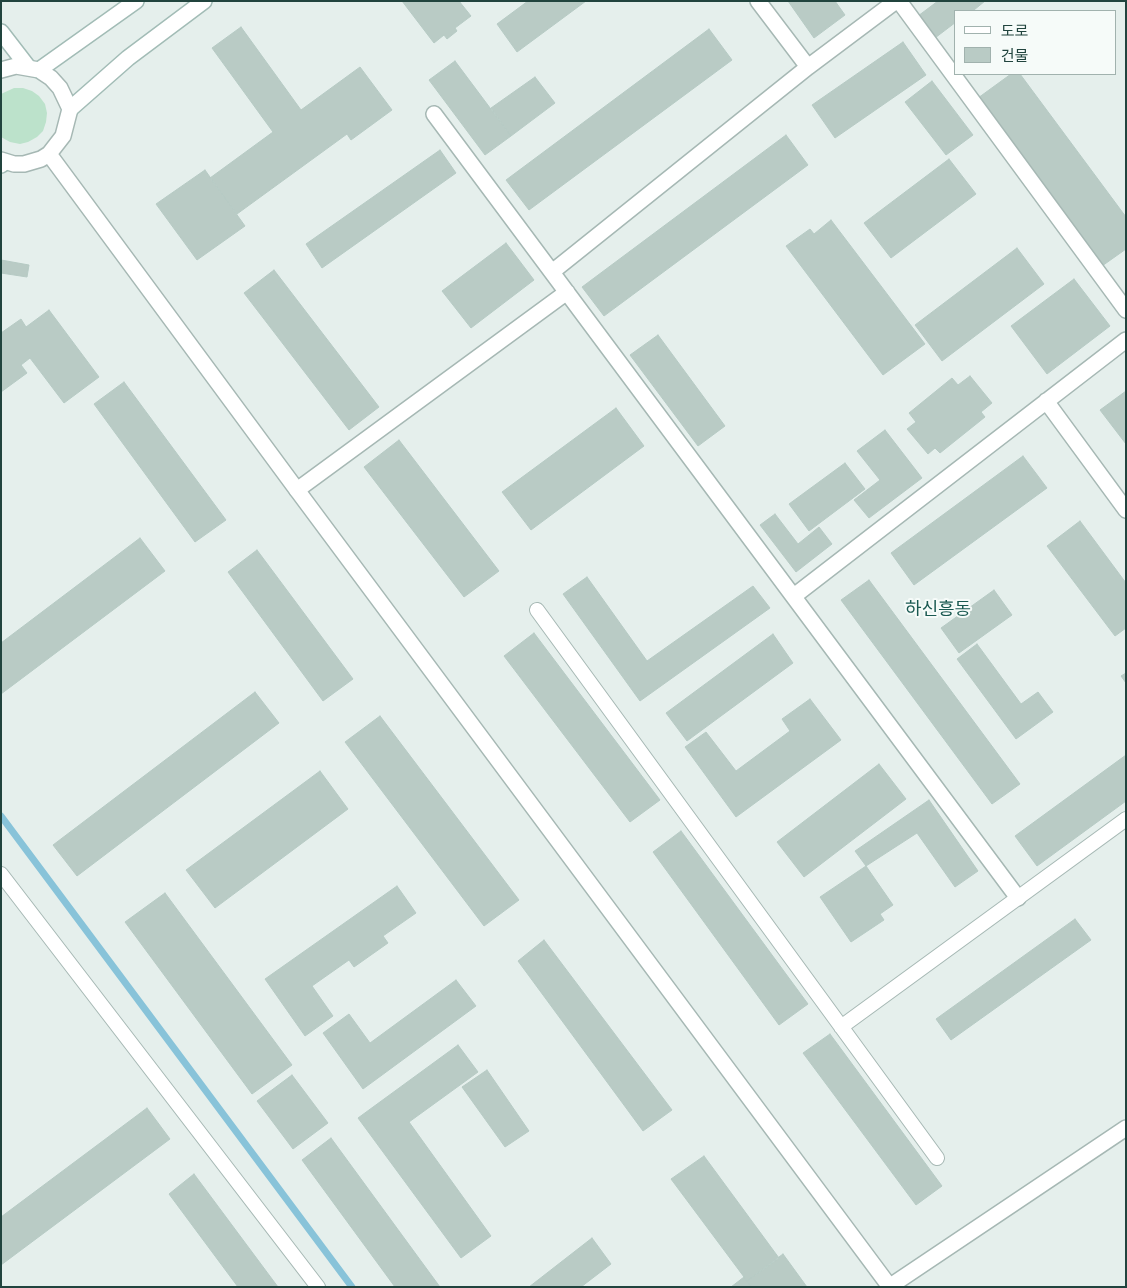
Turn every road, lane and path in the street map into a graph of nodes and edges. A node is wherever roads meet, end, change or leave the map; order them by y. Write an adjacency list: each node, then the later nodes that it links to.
1 (136, 1): 7 (street)
2 (204, 1): 9 (street)
3 (758, 1): 6 (street)
4 (898, 1): 6 (street); 15 (street)
5 (1, 32): 7 (street)
6 (808, 67): 13 (street)
7 (33, 69): 8 (street); 9 (street)
8 (1, 70)
9 (70, 109): 11 (street)
10 (434, 114): 13 (street)
11 (49, 154): 12 (street); 18 (street)
12 (3, 162)
13 (552, 272): 14 (street)
14 (567, 292): 18 (street); 20 (street)
15 (1126, 310)
16 (1126, 340): 17 (street)
17 (1046, 401): 19 (street); 20 (street)
18 (297, 490): 29 (street)
19 (1126, 510)
20 (794, 596): 24 (street)
21 (537, 610): 25 (lane)
22 (1126, 820): 24 (lane)
23 (1, 874): 28 (lane)
24 (1018, 898): 25 (lane)
25 (841, 1027): 27 (lane)
26 (1126, 1128): 29 (street)
27 (937, 1158)
28 (318, 1287)
29 (890, 1287)

